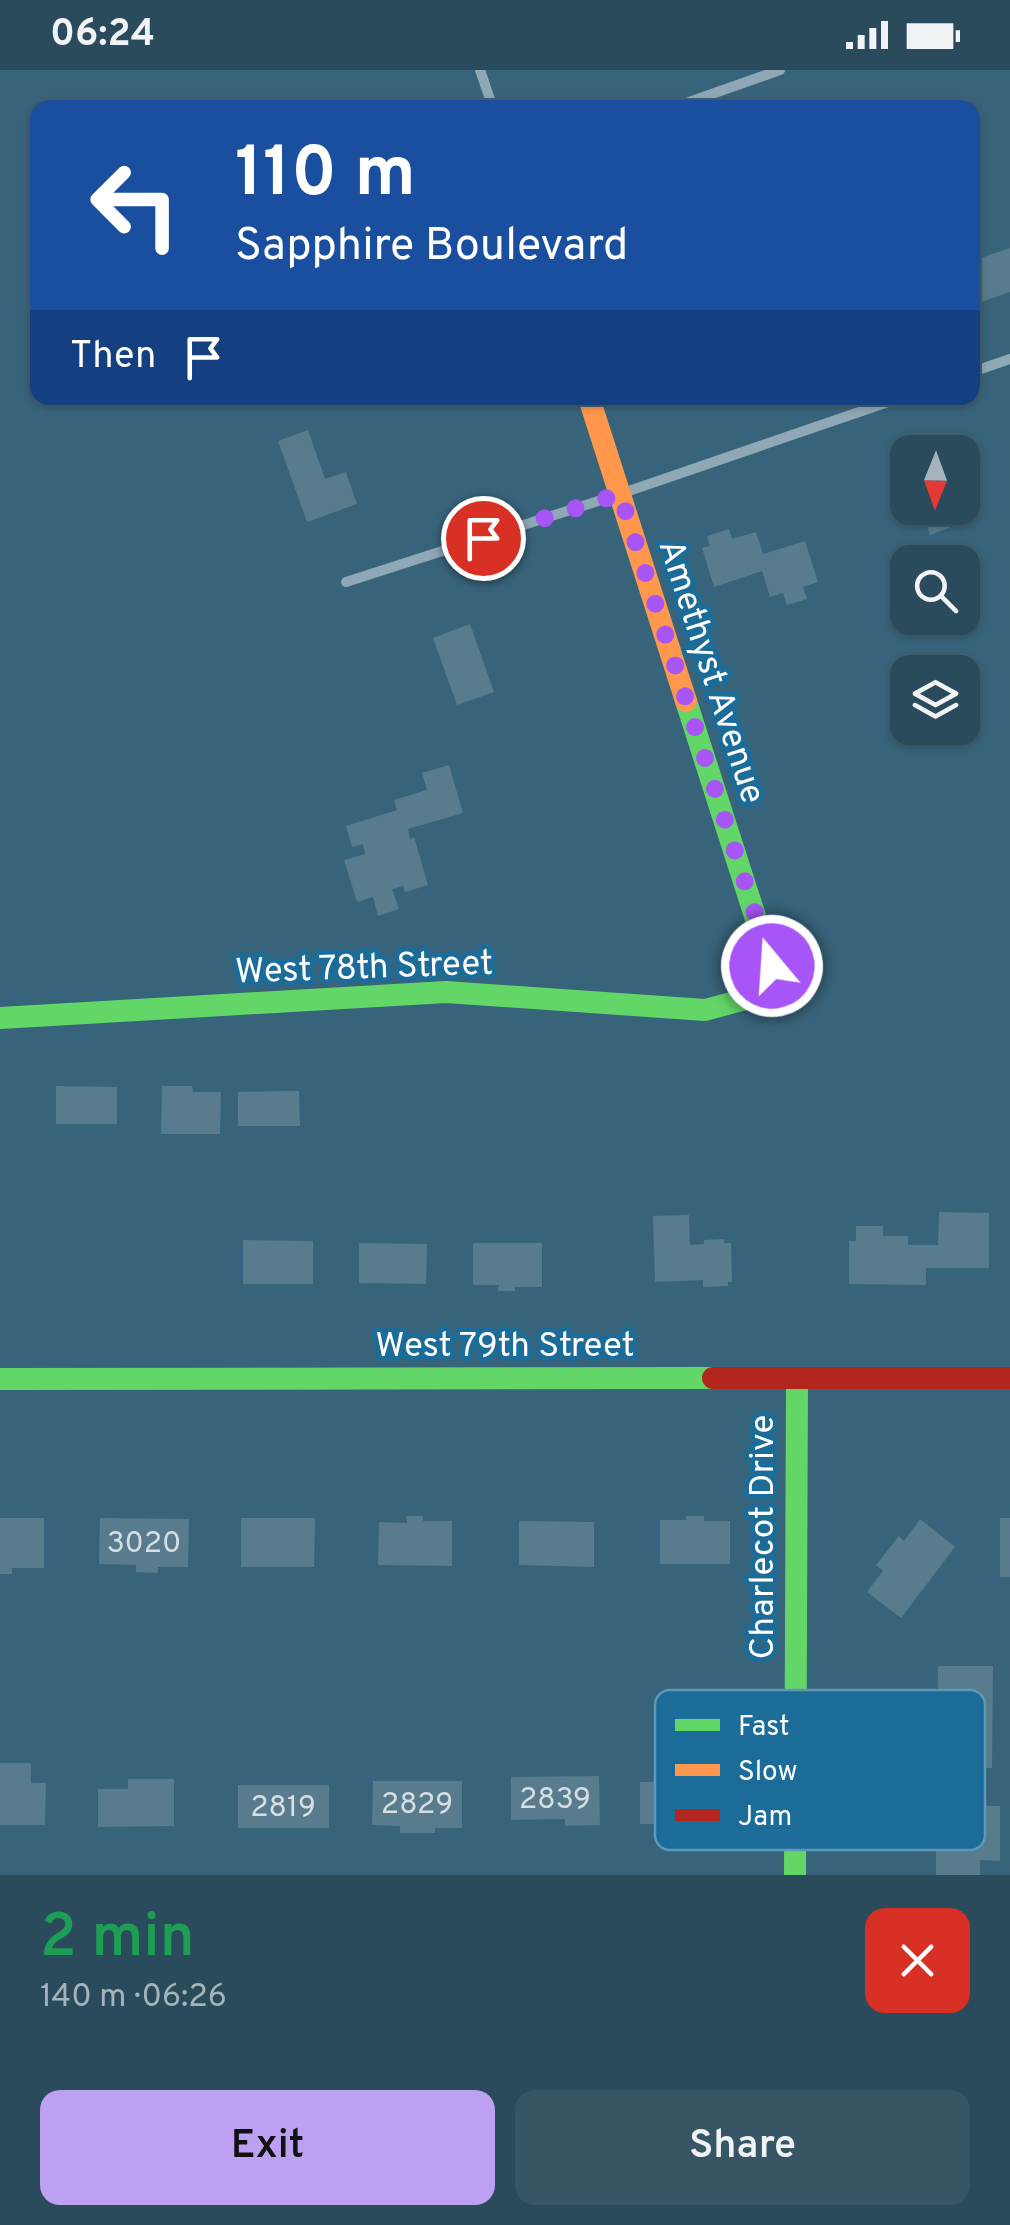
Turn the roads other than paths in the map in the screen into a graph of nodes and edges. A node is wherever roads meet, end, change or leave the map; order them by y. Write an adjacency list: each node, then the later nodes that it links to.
1 (480, 70): 3 (street)
2 (780, 70): 4 (street)
3 (491, 100)
4 (695, 100)
5 (1010, 360): 6 (street)
6 (980, 369)
7 (590, 405): 9 (street, Amethyst Avenue)
8 (880, 405): 9 (street)
9 (620, 494): 10 (street); 11 (street, Amethyst Avenue)
10 (346, 582)
11 (772, 966): 12 (street, West 78th Street)
12 (0, 1018)
13 (797, 1378): 14 (street, West 79th Street); 15 (street, West 79th Street); 16 (street, Charlecot Drive)
14 (1010, 1378)
15 (0, 1379)
16 (796, 1690)
17 (795, 1850): 18 (street, Charlecot Drive)
18 (795, 1875)

